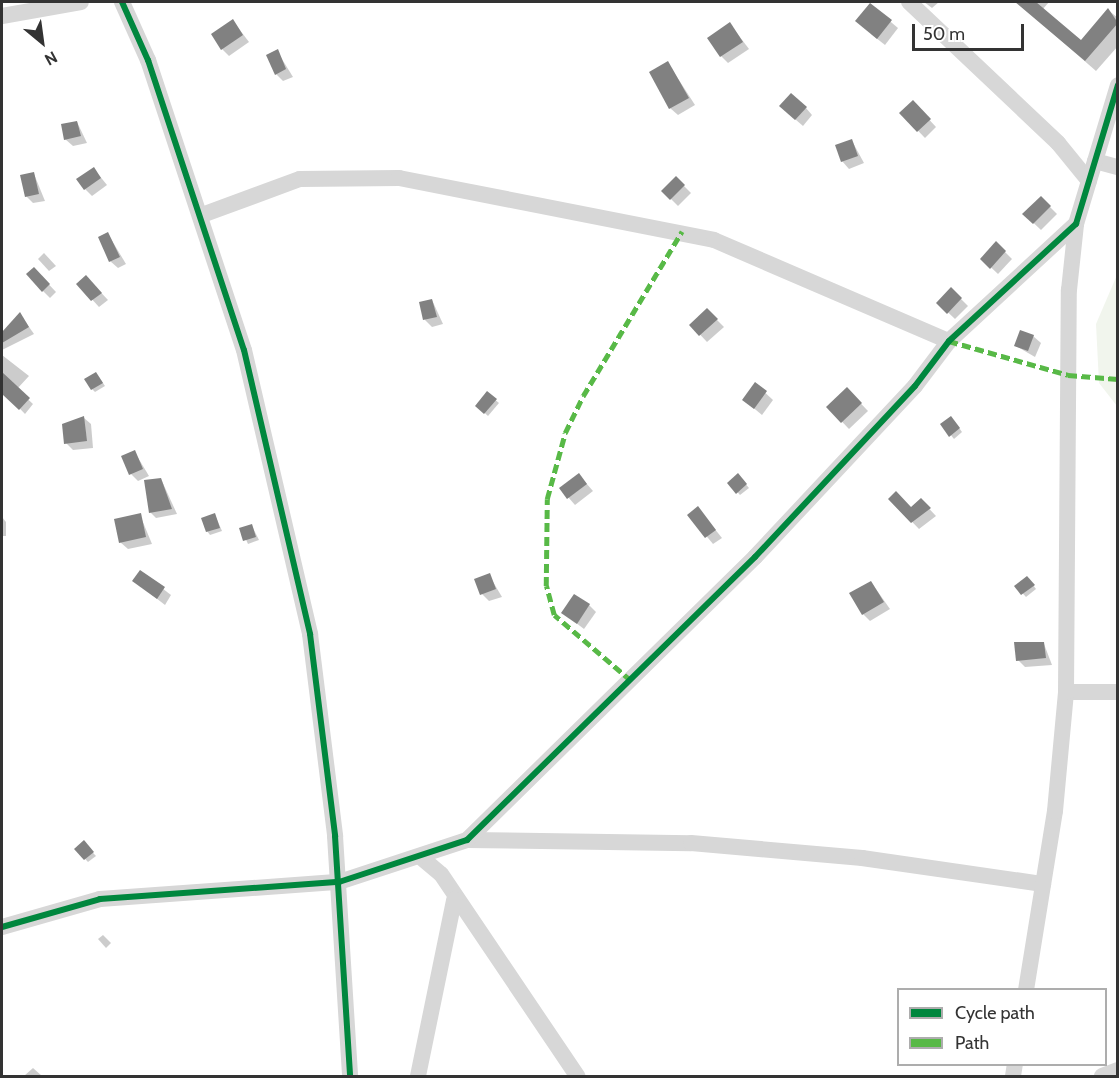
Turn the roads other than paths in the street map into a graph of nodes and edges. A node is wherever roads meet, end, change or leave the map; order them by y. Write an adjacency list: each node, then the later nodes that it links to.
1 (81, 2): 4 (street)
2 (122, 2): 9 (street)
3 (909, 2): 8 (street)
4 (2, 16)
5 (1118, 85): 6 (street)
6 (1095, 161): 7 (street); 8 (street)
7 (1118, 167)
8 (1089, 181): 10 (street)
9 (202, 215): 11 (street); 16 (street)
10 (1076, 224): 11 (street); 12 (street)
11 (949, 341): 14 (street)
12 (1066, 692): 13 (street); 17 (street)
13 (1118, 692)
14 (467, 840): 15 (street); 17 (street)
15 (423, 859): 16 (street); 18 (street)
16 (339, 882): 19 (street); 22 (street)
17 (1043, 884): 20 (street)
18 (454, 900): 23 (street); 24 (street)
19 (2, 927)
20 (1026, 988)
21 (1118, 1070): 25 (street)
22 (350, 1077)
23 (418, 1077)
24 (577, 1077)
25 (1102, 1077)

